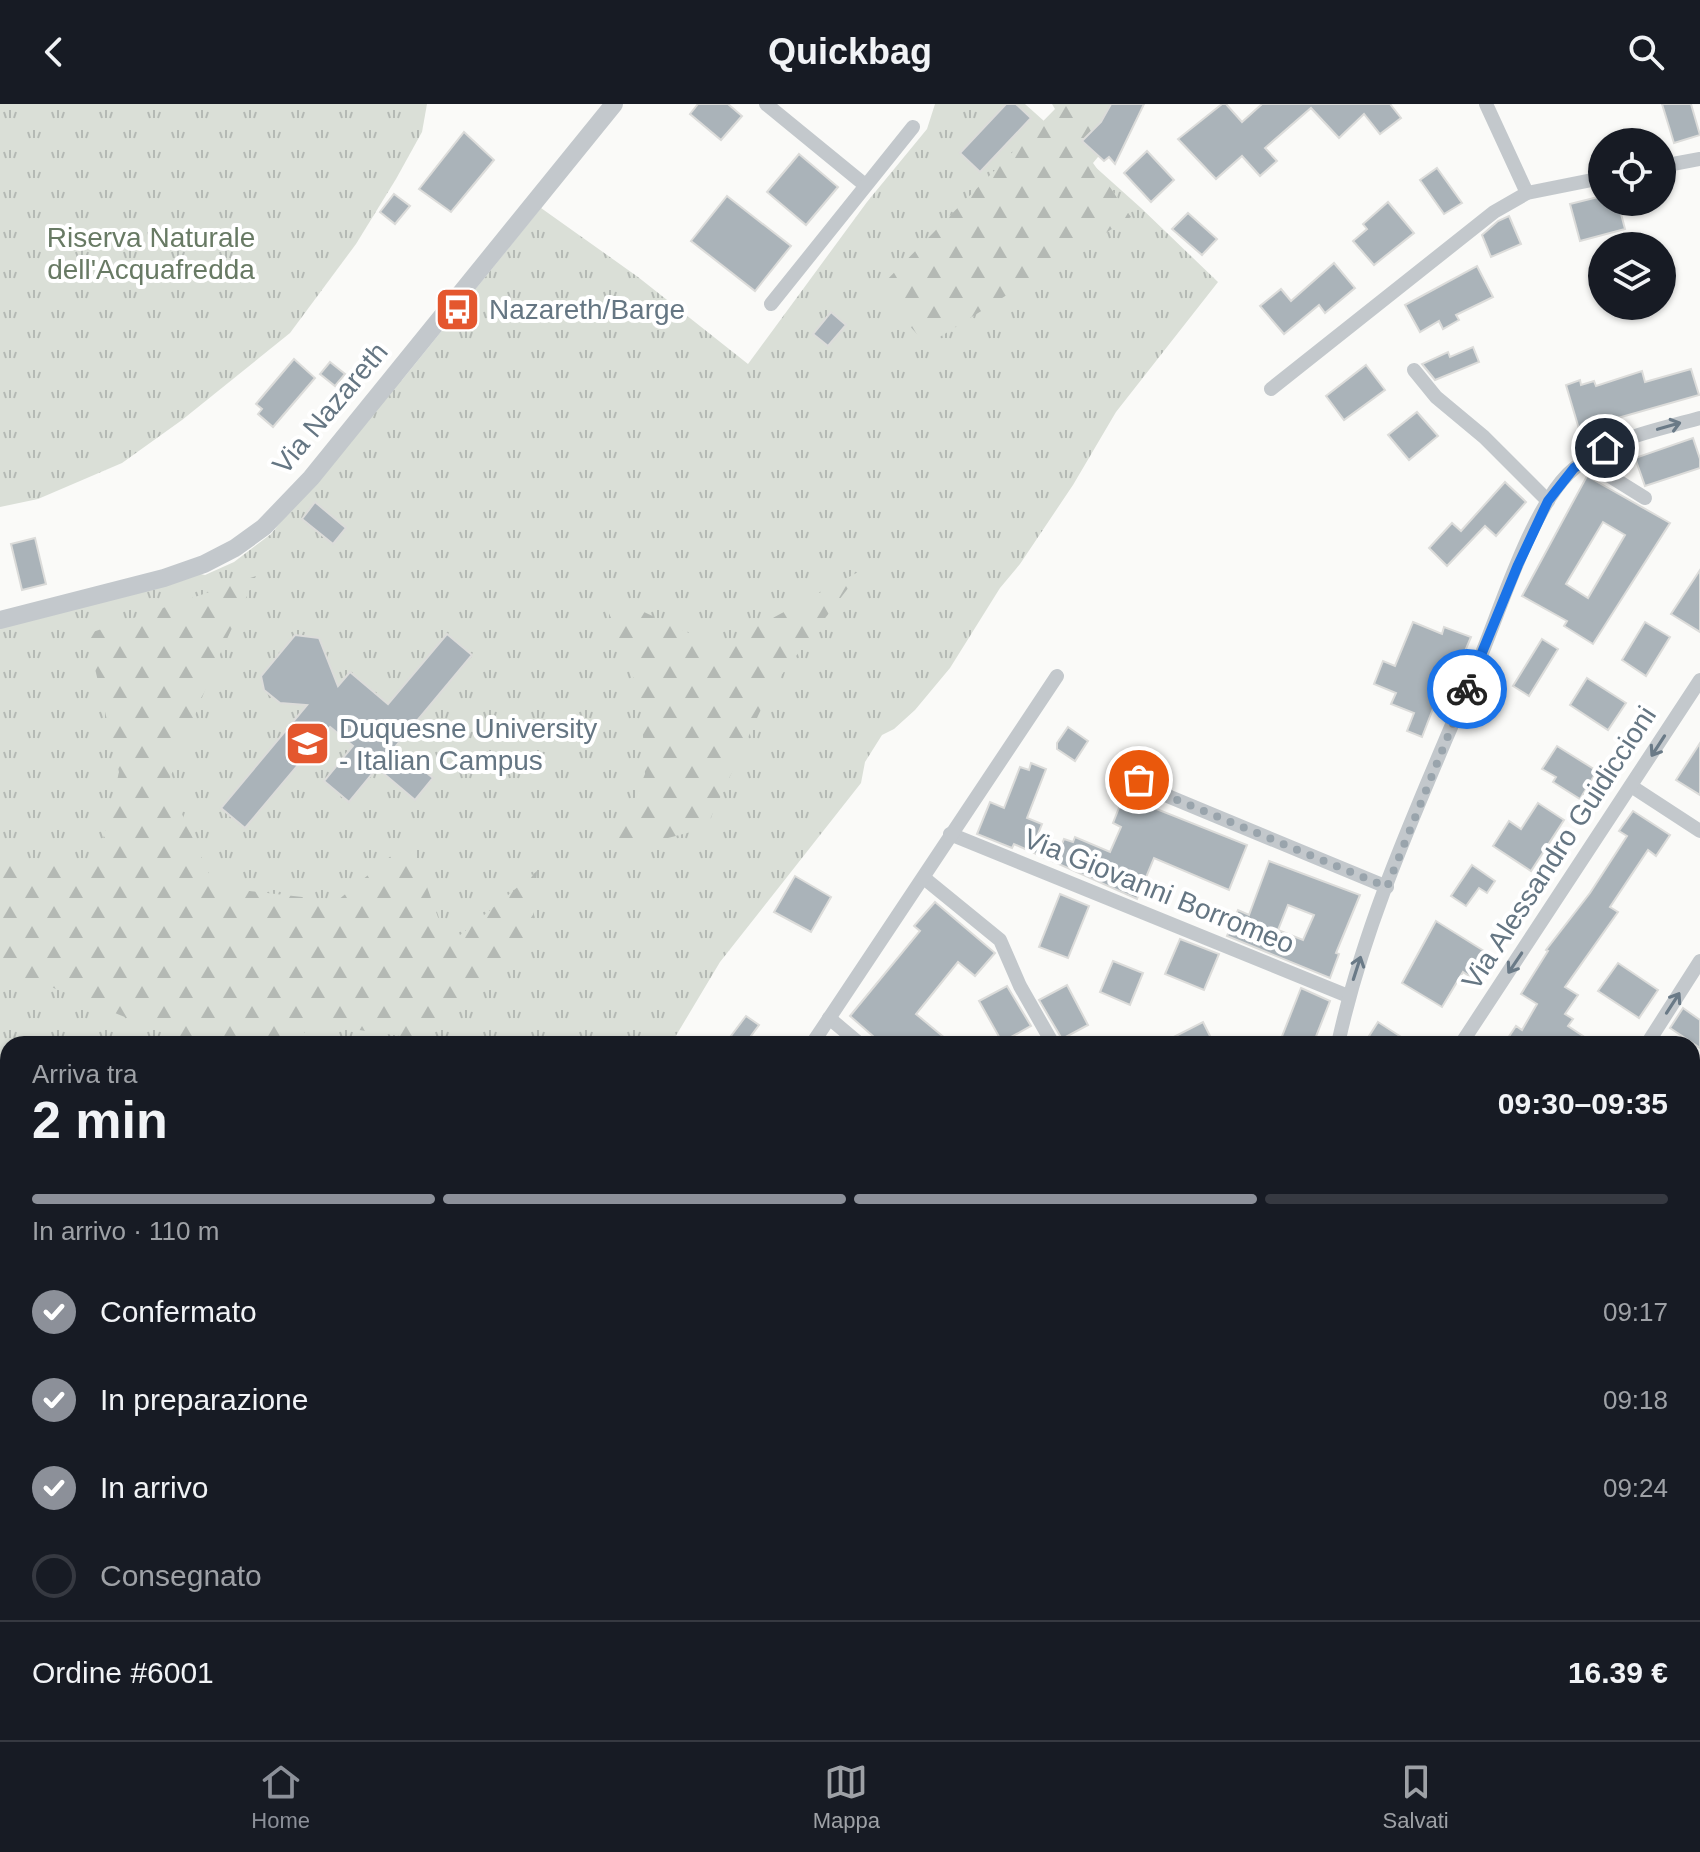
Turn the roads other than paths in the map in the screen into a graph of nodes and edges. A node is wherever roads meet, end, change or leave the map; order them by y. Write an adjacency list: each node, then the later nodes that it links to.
1 (614, 104): 17 (street, Via Nazareth)
2 (766, 104): 8 (street)
3 (1486, 104): 9 (street)
4 (913, 127): 8 (street)
5 (1700, 159): 6 (street)
6 (1676, 163)
7 (1588, 181): 9 (street)
8 (865, 185): 10 (street)
9 (1527, 193): 12 (street)
10 (771, 304)
11 (1414, 370): 16 (street)
12 (1271, 389)
13 (1700, 418): 14 (street, one-way to 13)
14 (1584, 460): 15 (street); 16 (street)
15 (1645, 498)
16 (1548, 501): 25 (street)
17 (0, 620)
18 (1057, 676): 23 (street)
19 (1700, 680): 21 (street, Via Alessandro Guidiccioni, one-way to 21)
20 (1139, 780): 25 (street)
21 (1631, 786): 22 (street); 33 (street, Via Alessandro Guidiccioni, one-way to 33)
22 (1700, 831)
23 (950, 834): 24 (street); 27 (street, Via Giovanni Borromeo)
24 (924, 878): 28 (street); 31 (street)
25 (1387, 887): 27 (street, one-way to 25)
26 (1700, 961): 34 (street, one-way to 26)
27 (1348, 996): 32 (street)
28 (829, 1018): 29 (street); 30 (street)
29 (817, 1036)
30 (850, 1036)
31 (1048, 1036)
32 (1340, 1036)
33 (1466, 1036)
34 (1652, 1036)

